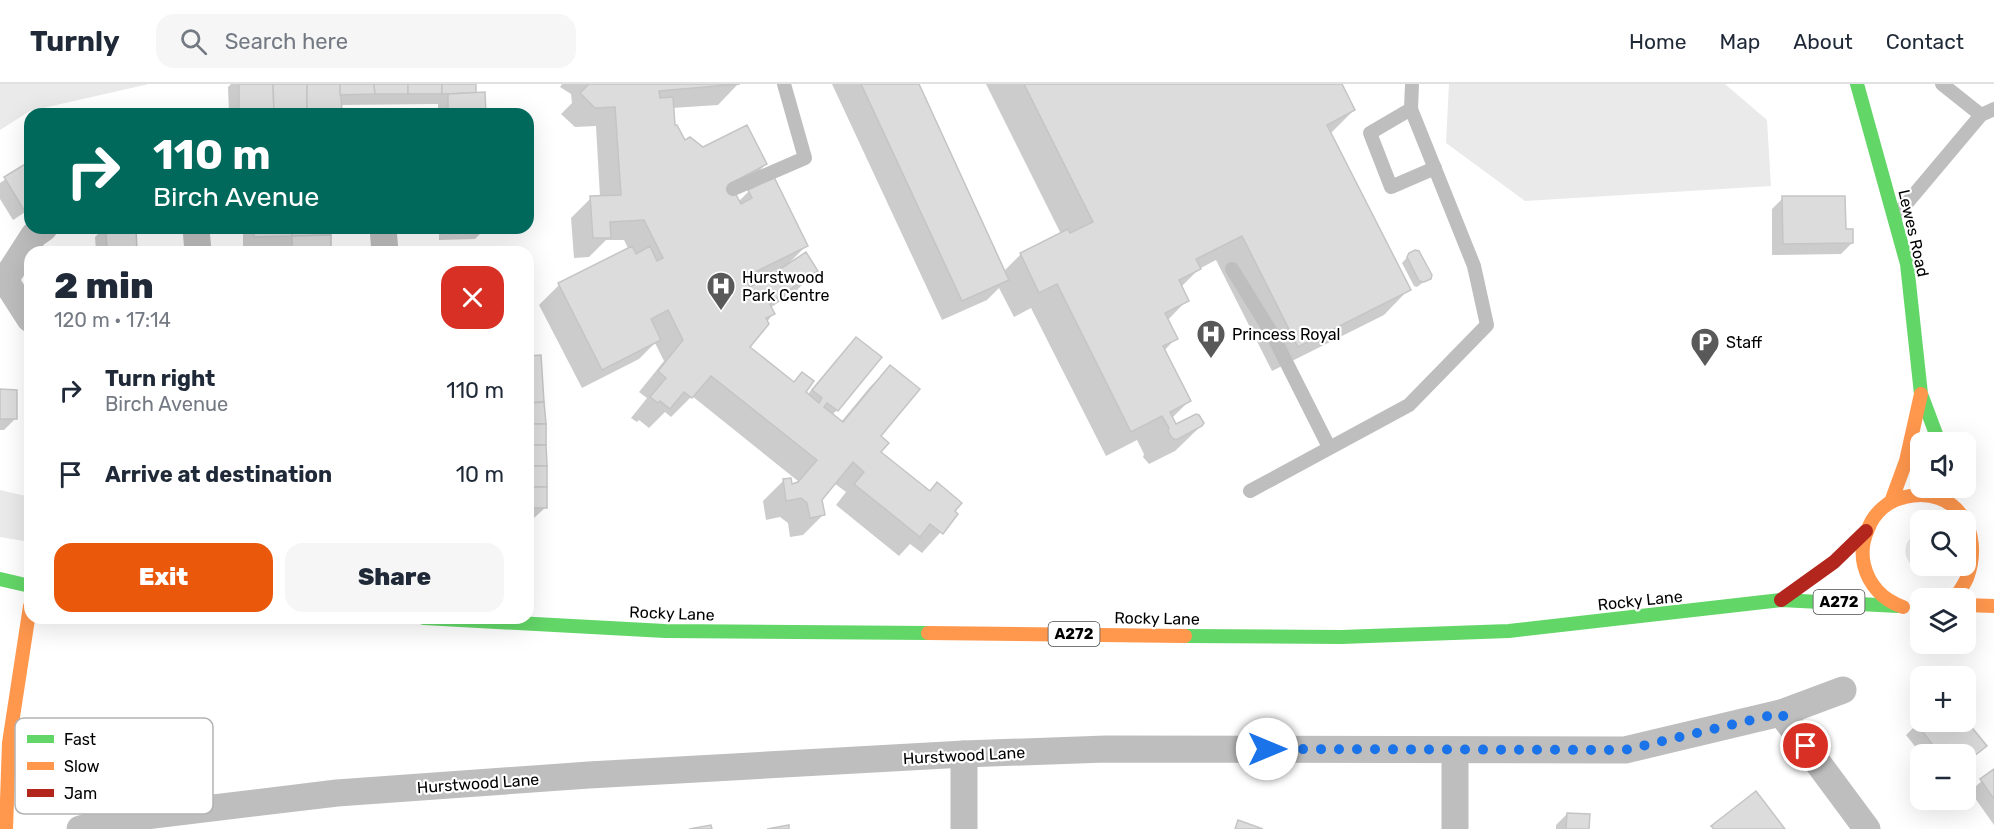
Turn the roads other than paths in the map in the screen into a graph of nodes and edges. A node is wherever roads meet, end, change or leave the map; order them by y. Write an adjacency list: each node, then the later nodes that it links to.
1 (784, 84): 8 (lane)
2 (1412, 84): 5 (lane)
3 (1857, 84): 9 (main road, Lewes Road)
4 (1942, 84): 6 (lane)
5 (1411, 110): 7 (lane); 7 (lane)
6 (1988, 112): 9 (lane)
7 (1435, 168): 18 (lane)
8 (733, 189)
9 (1895, 217): 16 (main road, Lewes Road)
10 (35, 234): 11 (street)
11 (26, 246)
12 (24, 249): 14 (street)
13 (1232, 269): 18 (lane)
14 (2, 281): 15 (street)
15 (24, 311)
16 (1921, 394): 17 (main road, Lewes Road); 21 (main road, Lewes Road)
17 (1936, 432)
18 (1329, 447): 19 (lane)
19 (1250, 491)
20 (1954, 498): 22 (main road)
21 (1891, 502): 22 (main road); 24 (main road, Rocky Lane)
22 (1956, 506): 23 (main road)
23 (1960, 510)
24 (1866, 531): 30 (main road, Rocky Lane / A272); 32 (main road)
25 (1976, 535): 26 (main road); 27 (main road)
26 (1988, 546)
27 (1976, 570)
28 (0, 579): 29 (main road)
29 (24, 584)
30 (1781, 600): 32 (main road, Rocky Lane / A272); 35 (main road, Rocky Lane / A272)
31 (1976, 605): 33 (main road)
32 (1898, 606): 34 (main road, Rocky Lane)
33 (1994, 606)
34 (1910, 608)
35 (534, 623)
36 (27, 624): 43 (main road)
37 (1843, 690): 38 (street, Hurstwood Lane)
38 (1781, 713): 39 (street, Hurstwood Lane); 47 (street)
39 (1455, 751): 40 (street, Hurstwood Lane); 46 (street)
40 (964, 754): 41 (street, Hurstwood Lane); 45 (street)
41 (213, 808)
42 (163, 814): 44 (street, Hurstwood Lane)
43 (6, 829)
44 (80, 829)
45 (964, 829)
46 (1455, 829)
47 (1868, 829)

